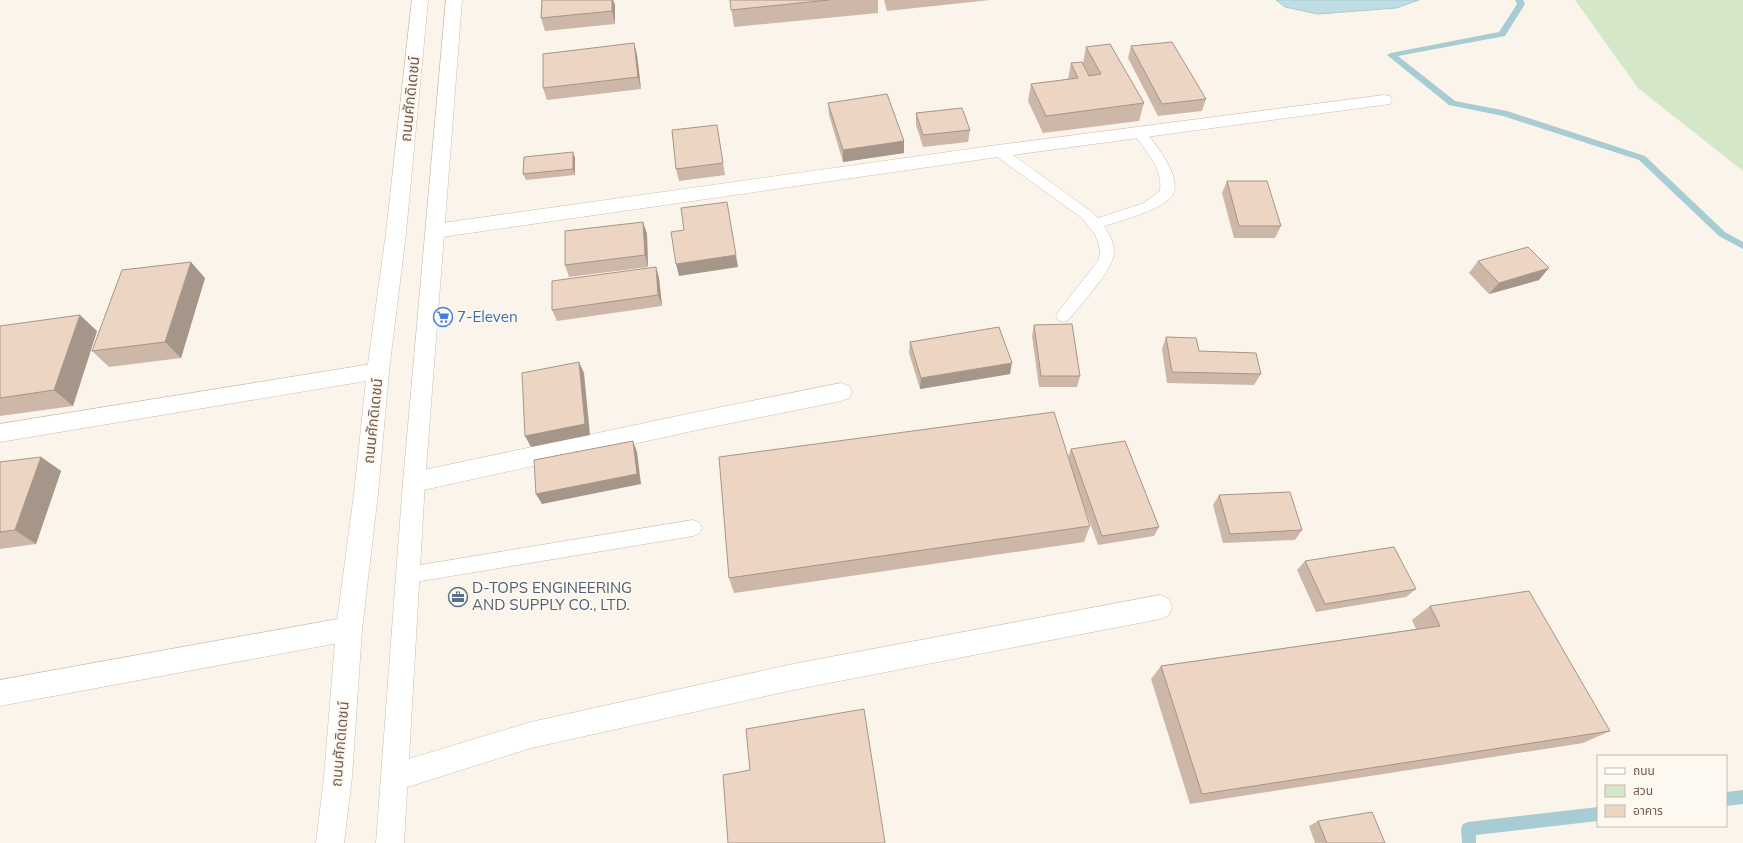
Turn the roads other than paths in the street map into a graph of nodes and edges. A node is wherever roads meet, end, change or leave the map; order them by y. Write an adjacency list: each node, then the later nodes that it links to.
1 (420, 0): 9 (street, ถนนศักดิเดชน์)
2 (454, 0): 7 (street)
3 (1384, 100): 4 (street)
4 (1140, 132): 5 (street); 6 (lane)
5 (998, 151): 6 (lane); 7 (street)
6 (1095, 224): 8 (lane)
7 (435, 231): 12 (street)
8 (1064, 316)
9 (378, 371): 11 (street); 16 (street, ถนนศักดิเดชน์)
10 (841, 392): 12 (street)
11 (0, 433)
12 (414, 482): 14 (street)
13 (693, 528): 14 (lane)
14 (409, 574): 18 (street)
15 (1160, 607): 18 (street)
16 (349, 629): 17 (street); 19 (street, ถนนศักดิเดชน์)
17 (0, 693)
18 (395, 777): 20 (street)
19 (330, 843)
20 (390, 843)

